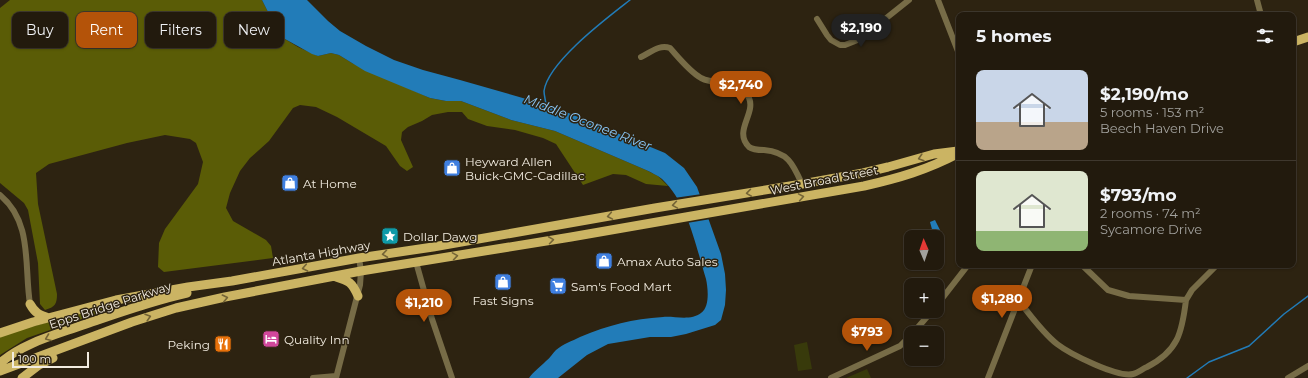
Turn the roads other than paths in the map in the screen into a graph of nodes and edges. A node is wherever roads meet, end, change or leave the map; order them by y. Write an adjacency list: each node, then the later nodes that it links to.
1 (909, 0): 5 (street)
2 (938, 0): 8 (street)
3 (1258, 0): 4 (street)
4 (1260, 12)
5 (817, 19)
6 (1308, 37): 7 (main road)
7 (1296, 41)
8 (956, 46)
9 (641, 57): 13 (street)
10 (956, 152): 12 (main road, West Broad Street, one-way to 12)
11 (956, 154): 14 (main road, West Broad Street)
12 (849, 175): 13 (main road, West Broad Street); 14 (main road)
13 (802, 184): 16 (main road, West Broad Street, one-way to 16)
14 (852, 188): 17 (main road, West Broad Street, one-way to 14)
15 (0, 196): 31 (street)
16 (696, 201): 18 (main road, Atlanta Highway, one-way to 18)
17 (689, 216): 19 (main road, Atlanta Highway, one-way to 17)
18 (359, 258): 24 (street); 26 (main road, Atlanta Highway, one-way to 26)
19 (416, 262): 24 (main road, Atlanta Highway); 45 (street)
20 (966, 268): 28 (street)
21 (1031, 268): 30 (street)
22 (1085, 268): 29 (street)
23 (1214, 268): 29 (street)
24 (361, 271): 25 (main road, Atlanta Highway); 27 (street)
25 (332, 276): 27 (main road); 38 (main road, Atlanta Highway, one-way to 25)
26 (232, 281): 32 (main road, Atlanta Highway); 39 (main road, Epps Bridge Parkway, one-way to 39)
27 (358, 296): 42 (street)
28 (944, 296)
29 (1186, 300): 30 (street)
30 (1019, 301): 47 (street)
31 (30, 304): 32 (main road); 34 (main road)
32 (50, 318): 34 (main road, Atlanta Highway)
33 (926, 318): 35 (street)
34 (23, 326): 36 (main road, Atlanta Highway)
35 (919, 326)
36 (0, 333)
37 (904, 342): 46 (street)
38 (67, 347): 41 (main road, Atlanta Highway); 43 (main road)
39 (0, 363)
40 (1308, 366): 48 (street)
41 (0, 371)
42 (336, 377): 44 (street)
43 (22, 378)
44 (313, 378)
45 (452, 378)
46 (831, 378)
47 (988, 378)
48 (1288, 378)

